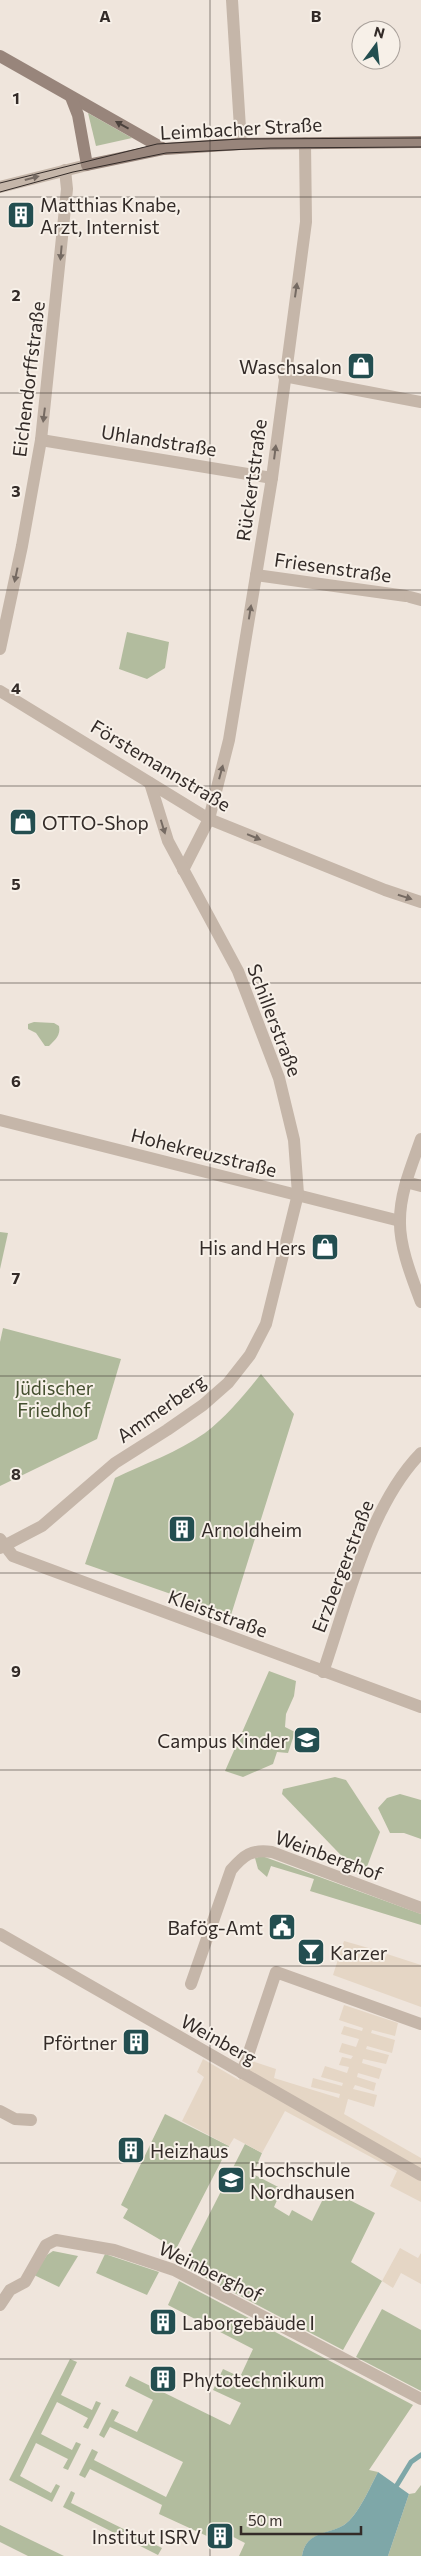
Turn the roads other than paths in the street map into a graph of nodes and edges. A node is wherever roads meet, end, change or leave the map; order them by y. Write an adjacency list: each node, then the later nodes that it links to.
1 (232, 0): 6 (street)
2 (0, 56): 3 (street)
3 (72, 97): 7 (street, one-way to 3); 8 (street)
4 (421, 142): 5 (street, Leimbacher Straße)
5 (305, 143): 6 (street, Leimbacher Straße); 11 (street, Rückertstraße, one-way to 5)
6 (241, 144): 7 (street, Leimbacher Straße)
7 (164, 149): 8 (street, Leimbacher Straße)
8 (87, 165): 9 (street, Leimbacher Straße)
9 (65, 170): 10 (street, Leimbacher Straße, one-way to 9); 13 (street, Eichendorffstraße, one-way to 13)
10 (0, 187)
11 (284, 376): 12 (street); 14 (street, Rückertstraße, one-way to 11)
12 (421, 402)
13 (41, 440): 14 (street, Uhlandstraße); 17 (street, Eichendorffstraße, one-way to 17)
14 (272, 478): 15 (street, Rückertstraße)
15 (256, 575): 16 (street, Friesenstraße); 20 (street, Rückertstraße, one-way to 15)
16 (412, 598)
17 (0, 649)
18 (0, 691): 19 (street, Förstemannstraße)
19 (150, 783): 20 (street, Förstemannstraße); 21 (street, Schillerstraße, one-way to 21)
20 (209, 819): 21 (street); 22 (street, Förstemannstraße, one-way to 22)
21 (183, 870): 27 (street, Schillerstraße)
22 (421, 902)
23 (0, 1120): 27 (street, Hohekreuzstraße)
24 (421, 1139): 25 (street)
25 (406, 1182): 26 (street); 28 (street)
26 (421, 1186)
27 (298, 1194): 28 (street, Hohekreuzstraße); 31 (street, Ammerberg)
28 (400, 1221): 29 (street)
29 (421, 1302)
30 (421, 1453): 32 (street, Erzbergerstraße)
31 (2, 1544): 32 (street, Kleiststraße)
32 (323, 1672): 33 (street, Kleiststraße)
33 (421, 1707)
34 (421, 1908): 36 (street, Weinberghof)
35 (0, 1934): 38 (street, Weinberg)
36 (191, 1984)
37 (421, 2024): 38 (street)
38 (242, 2073): 41 (street, Weinberg)
39 (0, 2111): 40 (street)
40 (31, 2120)
41 (421, 2175)
42 (0, 2305): 43 (street, Weinberghof)
43 (421, 2399)

